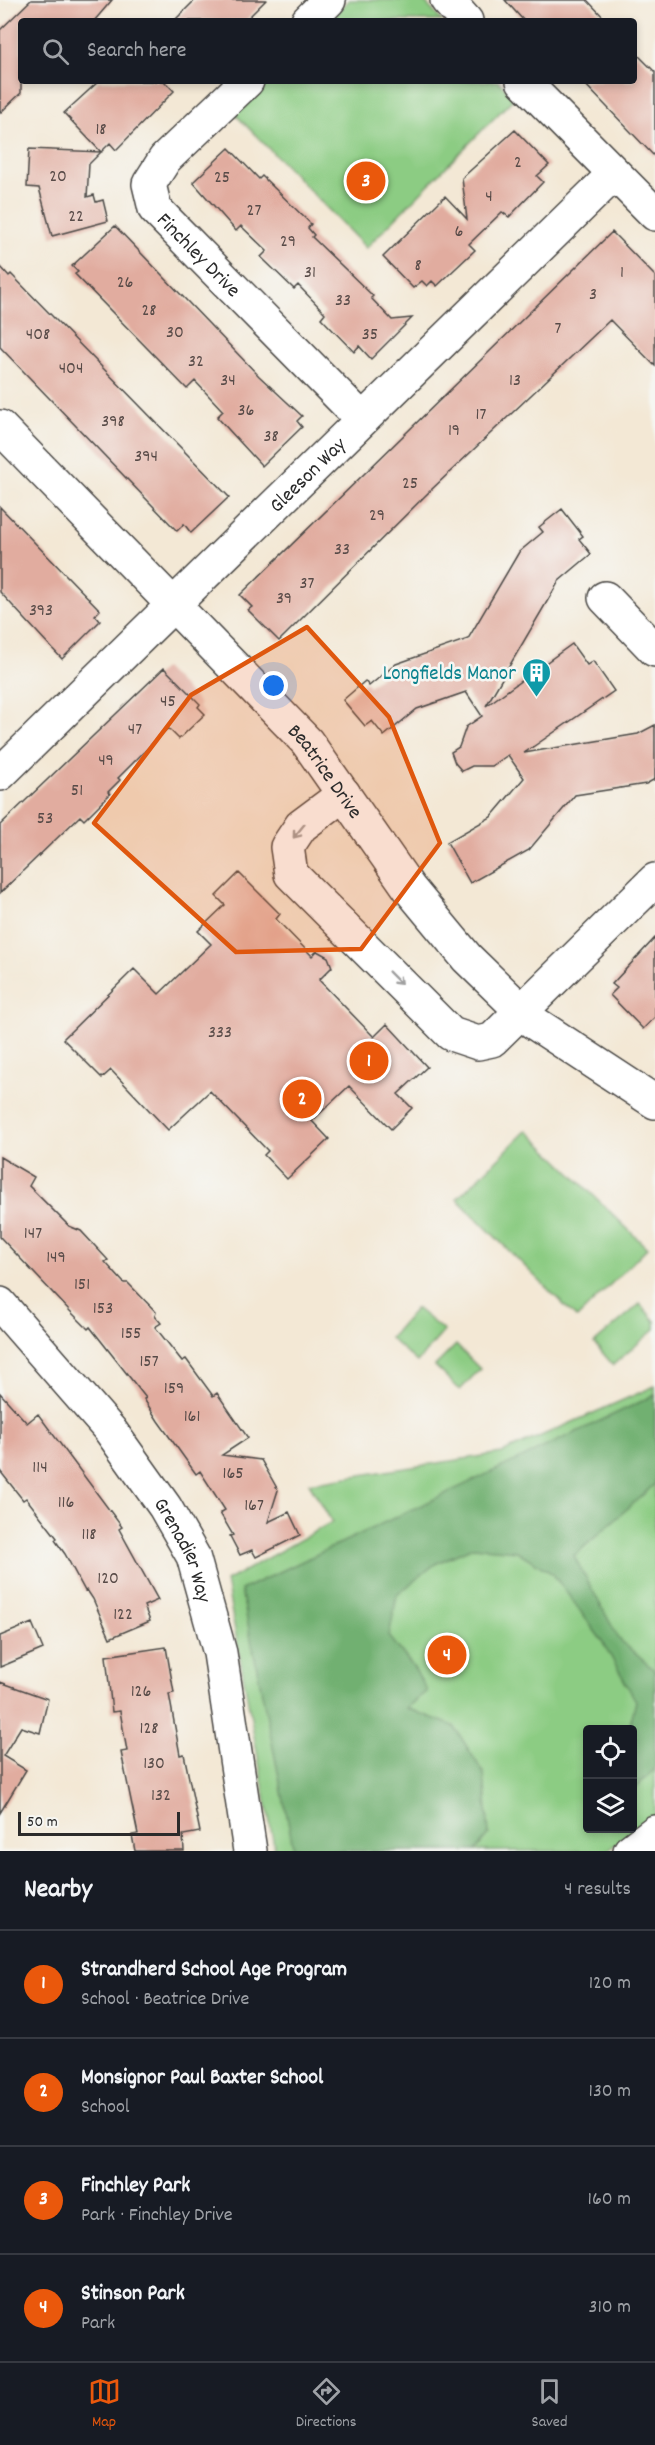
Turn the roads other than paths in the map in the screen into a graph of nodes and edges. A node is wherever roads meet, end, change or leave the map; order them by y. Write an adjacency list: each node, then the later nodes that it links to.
1 (329, 0): 3 (street)
2 (447, 0): 4 (street)
3 (311, 18)
4 (463, 18)
5 (244, 84): 9 (street, Finchley Drive)
6 (526, 84): 7 (street)
7 (614, 174): 8 (street); 9 (street, Gleeson Way)
8 (655, 214)
9 (362, 419): 12 (street, Gleeson Way)
10 (0, 427): 12 (street, Beatrice Drive)
11 (605, 598): 13 (street)
12 (172, 604): 14 (street, Gleeson Way); 15 (street, Beatrice Drive)
13 (655, 650)
14 (0, 774)
15 (344, 794): 17 (street, Beatrice Drive); 17 (street, one-way to 17)
16 (655, 880): 17 (street)
17 (523, 1012): 18 (street, Beatrice Drive)
18 (651, 1092)
19 (0, 1304): 21 (street, Grenadier Way)
20 (655, 1832): 22 (street)
21 (250, 1851)
22 (630, 1851)

